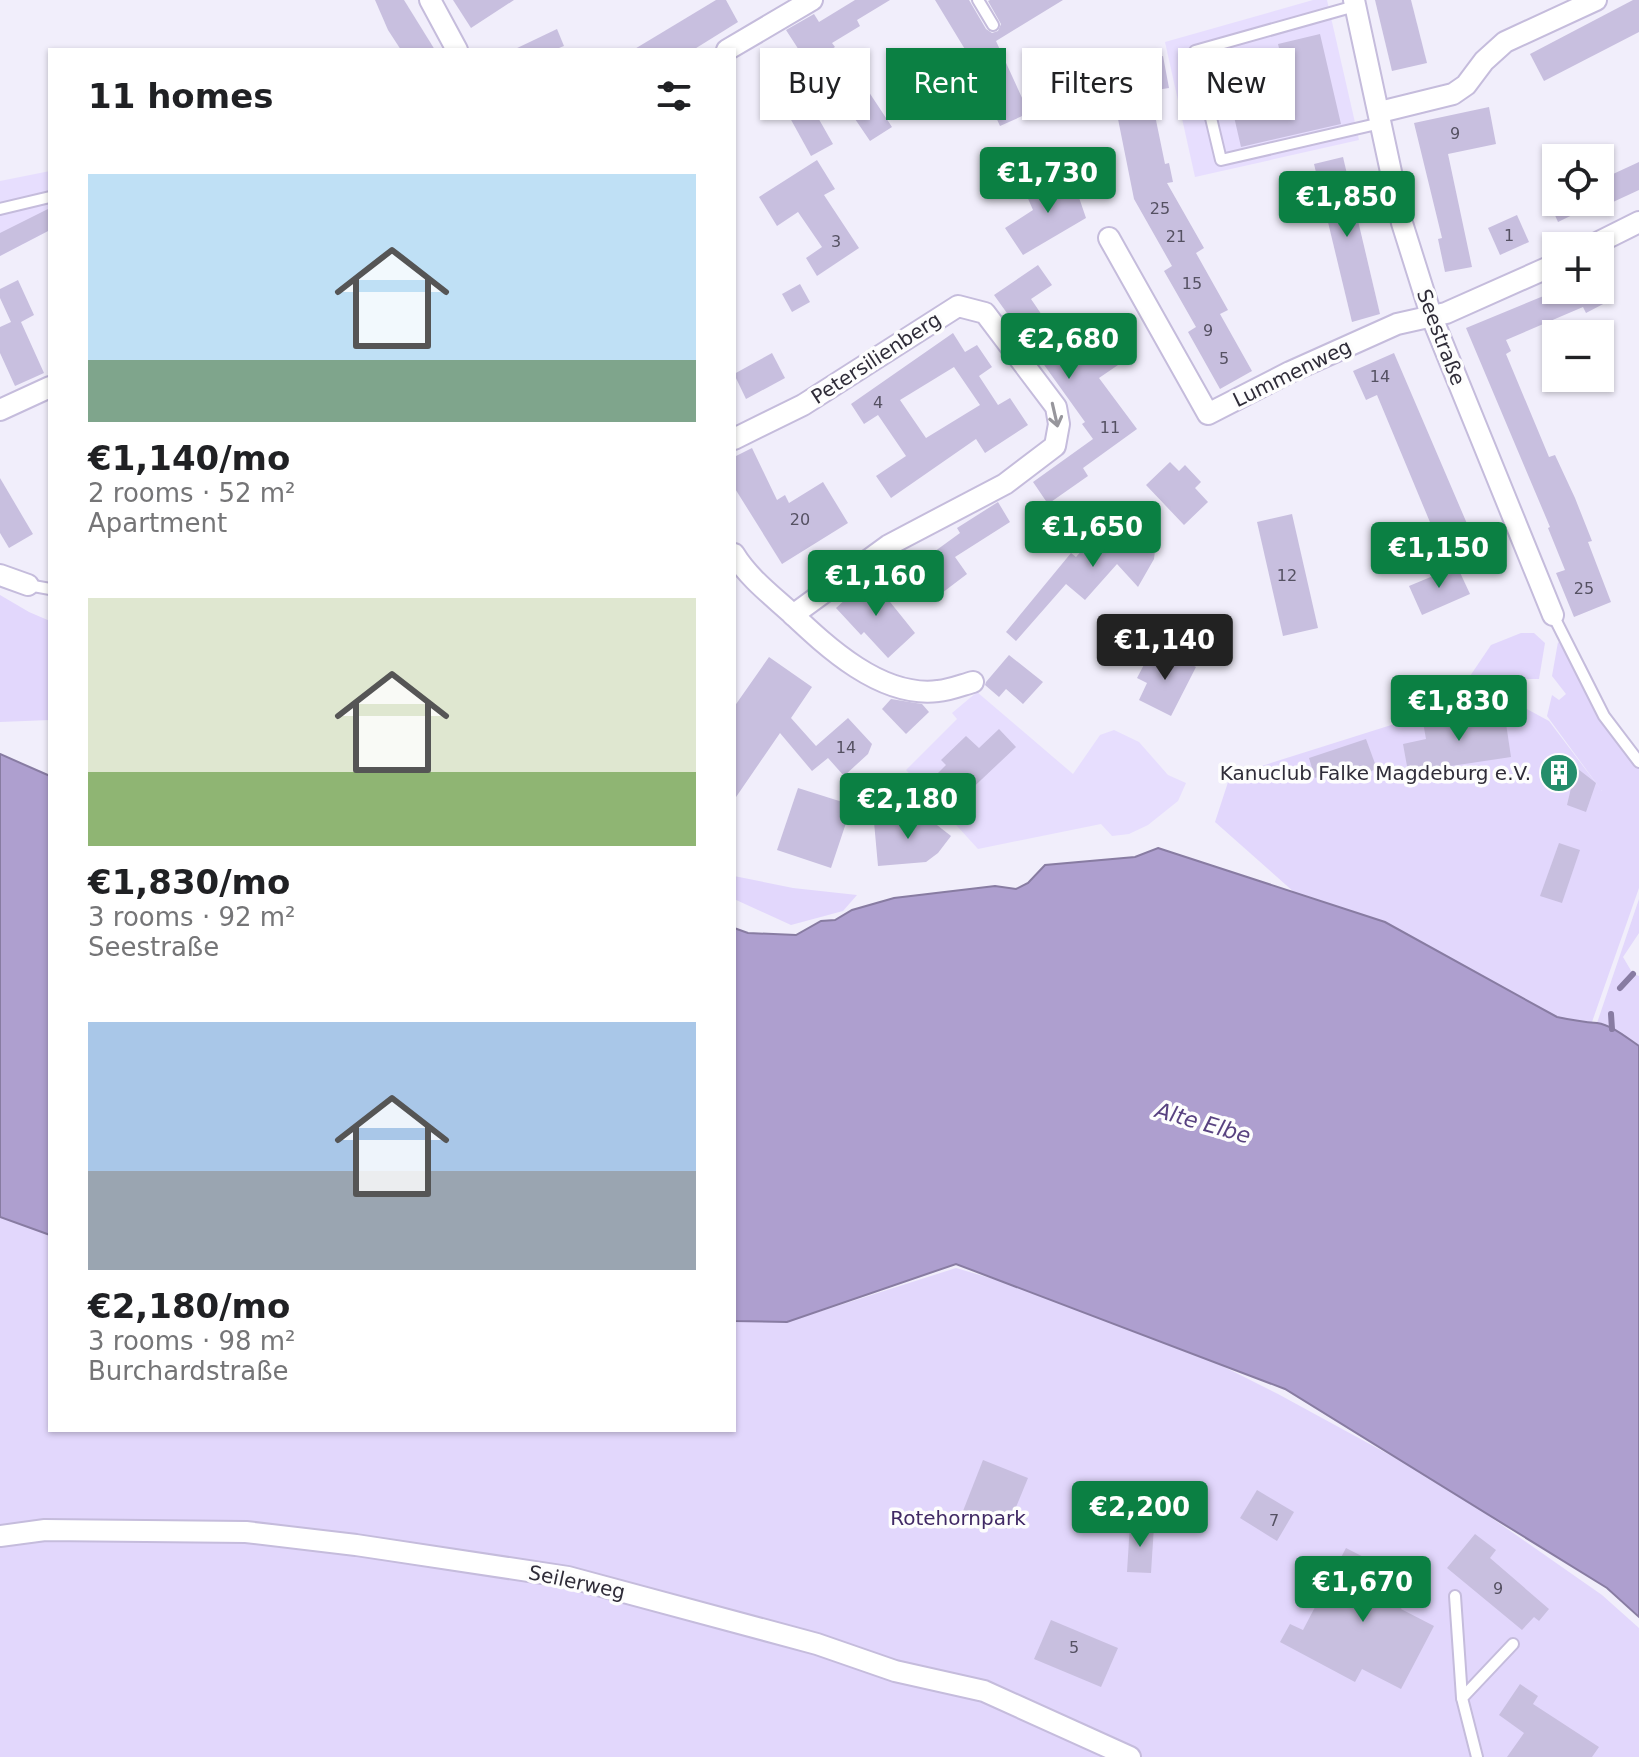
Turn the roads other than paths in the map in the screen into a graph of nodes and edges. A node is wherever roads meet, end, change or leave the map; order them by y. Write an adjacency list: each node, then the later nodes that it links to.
1 (430, 0): 7 (street)
2 (812, 0): 8 (street)
3 (978, 0): 6 (lane)
4 (1596, 0): 9 (street)
5 (1354, 3): 9 (street, Seestraße); 9 (lane)
6 (993, 25)
7 (456, 48)
8 (730, 48)
9 (1381, 117): 16 (street, Seestraße)
10 (48, 197): 11 (lane)
11 (0, 209)
12 (1639, 222): 13 (street)
13 (1614, 234)
14 (1109, 238): 16 (street, Lummenweg)
15 (1542, 270): 16 (street)
16 (1431, 315): 25 (street, Seestraße)
17 (48, 388): 18 (street)
18 (1, 408)
19 (736, 438): 24 (street, Petersilienberg, one-way to 24)
20 (736, 557): 24 (street)
21 (0, 575): 22 (street)
22 (28, 585): 23 (lane)
23 (48, 589)
24 (793, 615): 26 (street)
25 (1553, 615): 27 (lane)
26 (973, 682)
27 (1639, 762)
28 (0, 1536): 32 (street, Seilerweg)
29 (1455, 1596): 31 (lane)
30 (1513, 1644): 31 (lane)
31 (1462, 1698): 33 (lane)
32 (1130, 1757)
33 (1477, 1757)

